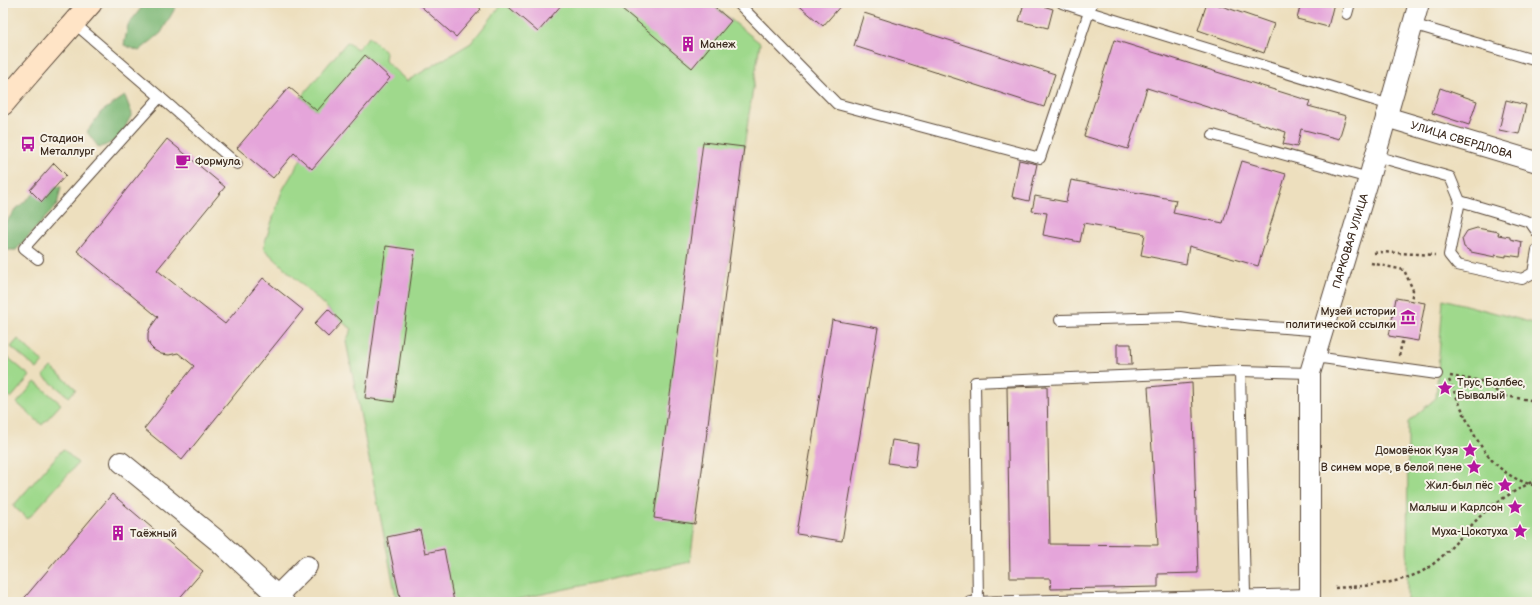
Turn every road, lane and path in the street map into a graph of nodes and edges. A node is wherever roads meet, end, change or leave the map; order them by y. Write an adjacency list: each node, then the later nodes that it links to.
1 (91, 3): 8 (main road)
2 (738, 3): 6 (lane)
3 (1062, 3): 6 (lane)
4 (1350, 3): 7 (lane)
5 (1419, 3): 9 (street, ПАРКОВАЯ УЛИЦА)
6 (1091, 8): 13 (lane)
7 (1347, 14)
8 (74, 23): 11 (lane); 12 (main road)
9 (1412, 24): 10 (lane); 13 (street, ПАРКОВАЯ УЛИЦА)
10 (1537, 61)
11 (160, 97): 17 (lane); 24 (lane)
12 (3, 104)
13 (1388, 111): 15 (street, ПАРКОВАЯ УЛИЦА); 16 (street, УЛИЦА СВЕРДЛОВА)
14 (1213, 135): 18 (lane)
15 (1375, 156): 18 (street, ПАРКОВАЯ УЛИЦА); 19 (lane)
16 (1537, 162)
17 (237, 164)
18 (1369, 178): 28 (street, ПАРКОВАЯ УЛИЦА)
19 (1460, 201): 20 (lane); 23 (lane)
20 (1537, 232)
21 (1537, 250): 23 (lane)
22 (1374, 253): 23 (path)
23 (1450, 256)
24 (38, 259)
25 (1371, 263): 26 (path)
26 (1411, 301)
27 (1060, 320): 28 (lane)
28 (1323, 331): 31 (street, ПАРКОВАЯ УЛИЦА)
29 (1403, 338): 30 (path)
30 (1398, 361)
31 (1313, 365): 32 (lane); 33 (lane); 42 (street, ПАРКОВАЯ УЛИЦА)
32 (1240, 371): 41 (lane); 45 (lane)
33 (1437, 374)
34 (1537, 401): 37 (path)
35 (121, 462): 43 (street)
36 (1537, 479): 37 (path)
37 (1527, 484): 38 (path); 40 (path)
38 (1537, 486)
39 (307, 566): 43 (street)
40 (1335, 588)
41 (1245, 594): 42 (lane); 45 (lane)
42 (1310, 598)
43 (280, 599)
44 (970, 602): 45 (lane)
45 (978, 602)

